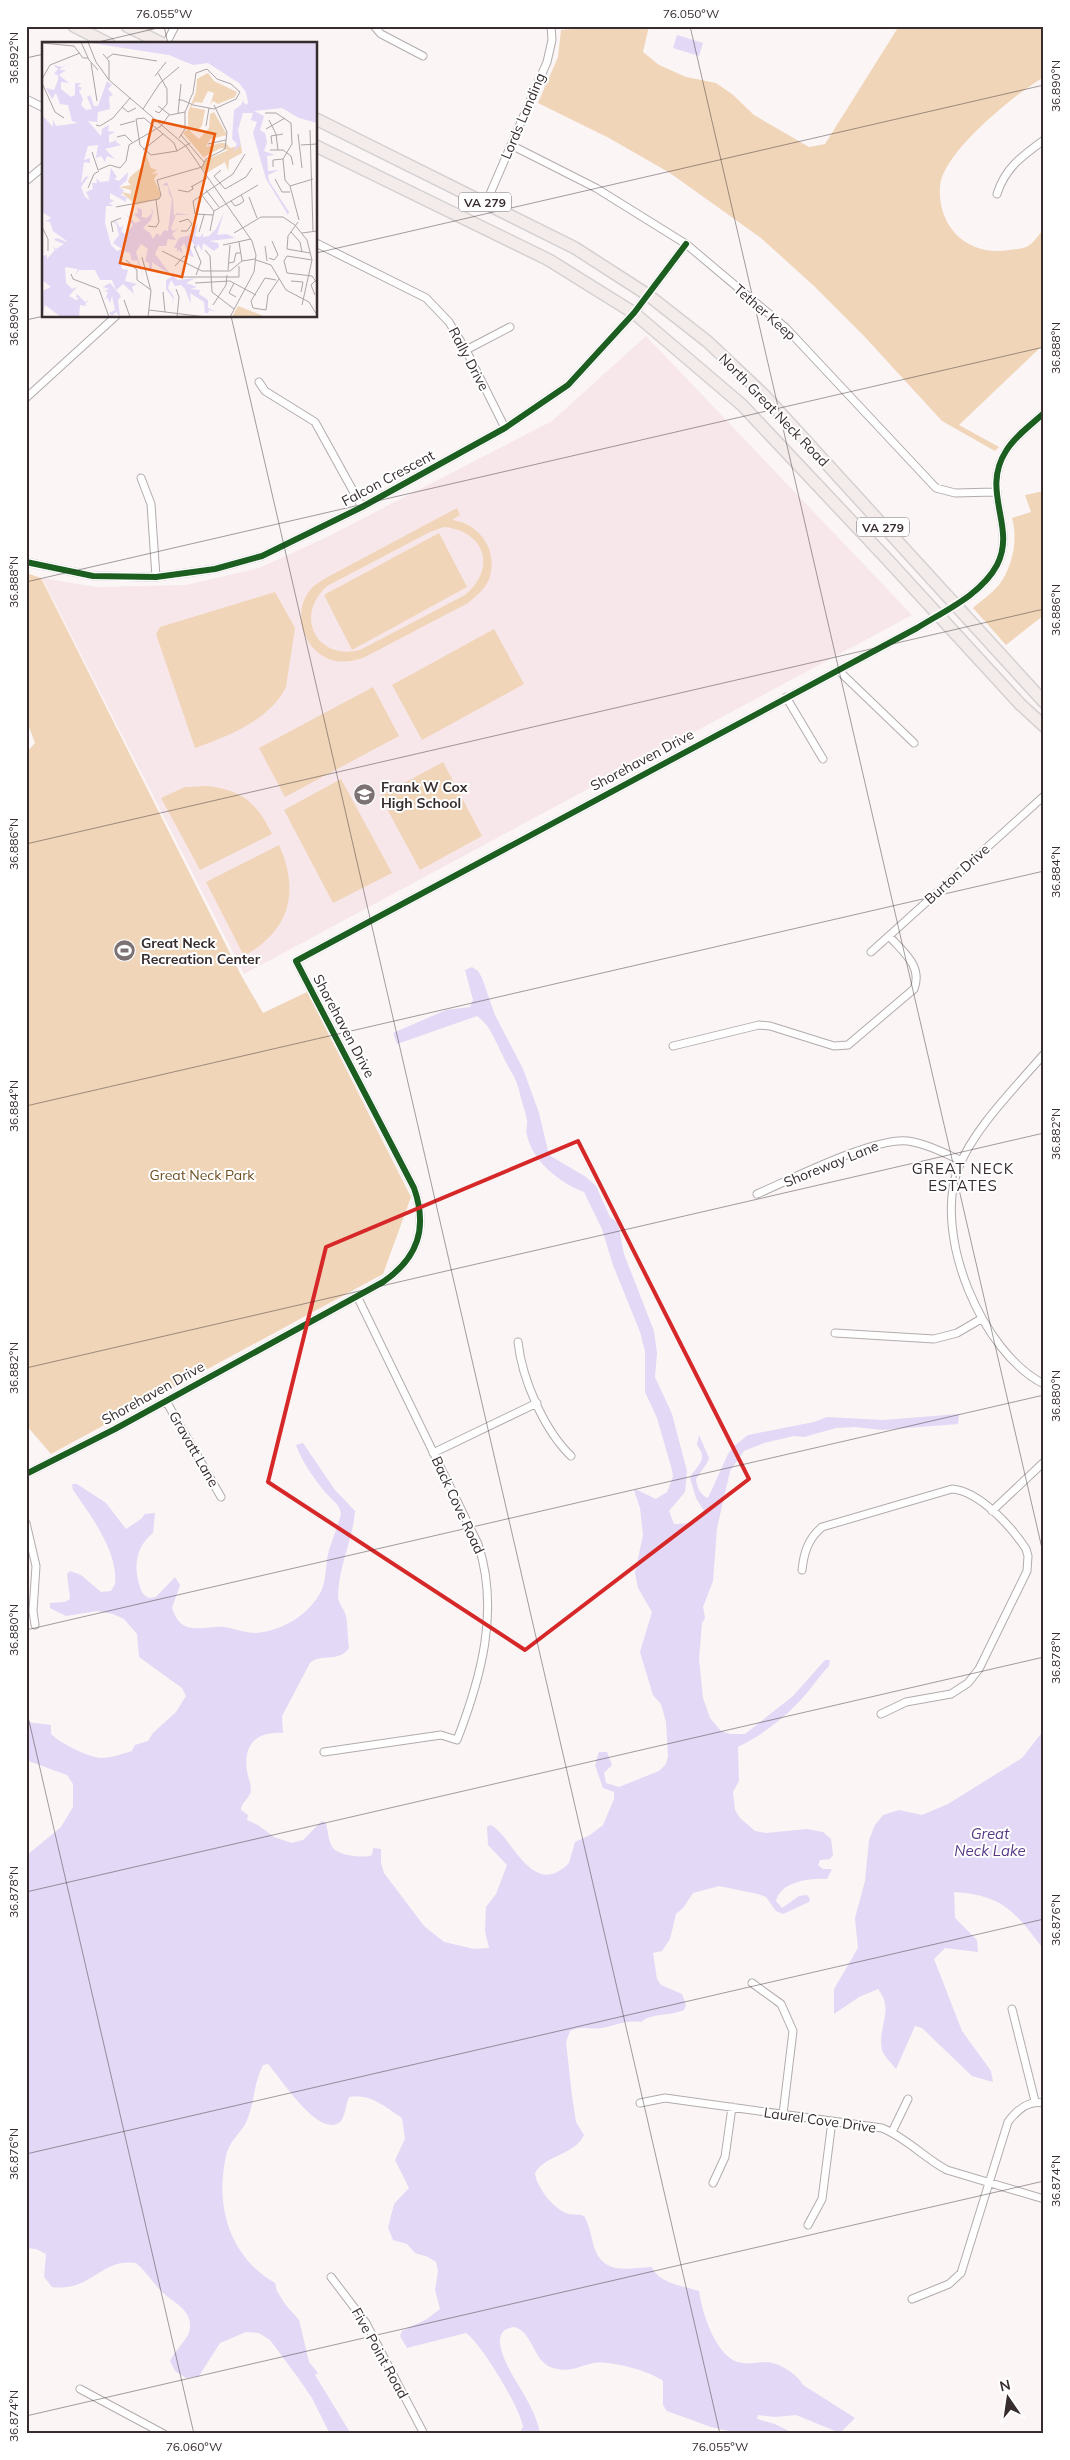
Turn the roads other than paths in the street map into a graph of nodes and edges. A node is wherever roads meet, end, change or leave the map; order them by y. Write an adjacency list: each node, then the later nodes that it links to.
1 (74, 26): 6 (main road)
2 (127, 26): 7 (main road)
3 (175, 26): 8 (street)
4 (374, 26): 9 (street)
5 (551, 26): 14 (street, Lords Landing)
6 (105, 42)
7 (160, 42)
8 (165, 42)
9 (423, 56)
10 (26, 99): 11 (street)
11 (42, 107)
12 (318, 121): 19 (main road, North Great Neck Road / VA 279)
13 (1044, 140): 18 (street)
14 (511, 145): 19 (street, Lords Landing); 21 (street, Tether Keep)
15 (318, 147): 23 (main road, North Great Neck Road / VA 279)
16 (42, 168): 17 (street)
17 (26, 181)
18 (997, 194)
19 (486, 203): 22 (main road, North Great Neck Road / VA 279)
20 (318, 244): 26 (street, Rally Drive)
21 (686, 244): 22 (street, Falcon Crescent); 32 (street, Tether Keep)
22 (648, 295): 23 (street, Falcon Crescent); 36 (main road, North Great Neck Road / VA 279)
23 (634, 313): 30 (street, Falcon Crescent); 37 (main road, North Great Neck Road / VA 279)
24 (114, 318): 28 (street)
25 (510, 327): 26 (street)
26 (466, 350): 30 (street, Rally Drive)
27 (259, 382): 33 (street)
28 (26, 398)
29 (1044, 413): 32 (street)
30 (505, 428): 33 (street, Falcon Crescent)
31 (141, 478): 35 (street)
32 (995, 492): 36 (street, Shorehaven Drive)
33 (362, 507): 35 (street, Falcon Crescent)
34 (26, 562): 35 (street, Falcon Crescent)
35 (156, 577)
36 (954, 606): 37 (street, Shorehaven Drive); 40 (main road, North Great Neck Road / VA 279)
37 (938, 615): 38 (street, Shorehaven Drive); 41 (main road, North Great Neck Road / VA 279)
38 (838, 670): 39 (street, Shorehaven Drive); 42 (street)
39 (786, 697): 43 (street); 51 (street, Shorehaven Drive)
40 (1044, 702)
41 (1044, 726)
42 (914, 743)
43 (823, 760)
44 (1044, 796): 45 (street, Burton Drive)
45 (889, 936): 46 (street, Burton Drive); 47 (street)
46 (871, 952)
47 (673, 1046)
48 (1044, 1054): 49 (street)
49 (962, 1161): 50 (street, Shoreway Lane); 52 (street)
50 (757, 1194)
51 (357, 1296): 56 (street, Shorehaven Drive); 58 (street, Back Cove Road)
52 (981, 1319): 53 (street); 55 (street)
53 (834, 1333)
54 (518, 1342): 57 (street)
55 (1044, 1384)
56 (166, 1401): 61 (street, Shorehaven Drive); 62 (street, Gravatt Lane)
57 (537, 1403): 58 (street); 59 (street)
58 (433, 1452): 68 (street, Back Cove Road)
59 (571, 1456)
60 (1044, 1462): 63 (street)
61 (26, 1474)
62 (221, 1497)
63 (992, 1511): 65 (street); 67 (street)
64 (26, 1523): 66 (street)
65 (802, 1570)
66 (35, 1625)
67 (880, 1714)
68 (324, 1752)
69 (752, 1983): 76 (street)
70 (1012, 2008): 72 (street)
71 (908, 2099): 78 (street)
72 (1035, 2101): 74 (street); 80 (street)
73 (640, 2103): 75 (street, Laurel Cove Drive)
74 (1044, 2103)
75 (732, 2107): 76 (street, Laurel Cove Drive); 79 (street)
76 (783, 2114): 77 (street, Laurel Cove Drive)
77 (832, 2121): 78 (street, Laurel Cove Drive); 82 (street)
78 (892, 2132): 80 (street, Laurel Cove Drive)
79 (713, 2183)
80 (989, 2184): 81 (street, Laurel Cove Drive); 84 (street)
81 (1044, 2200)
82 (808, 2225)
83 (331, 2276): 87 (street, Five Point Road)
84 (912, 2299)
85 (80, 2389): 86 (street)
86 (164, 2434)
87 (424, 2434)

